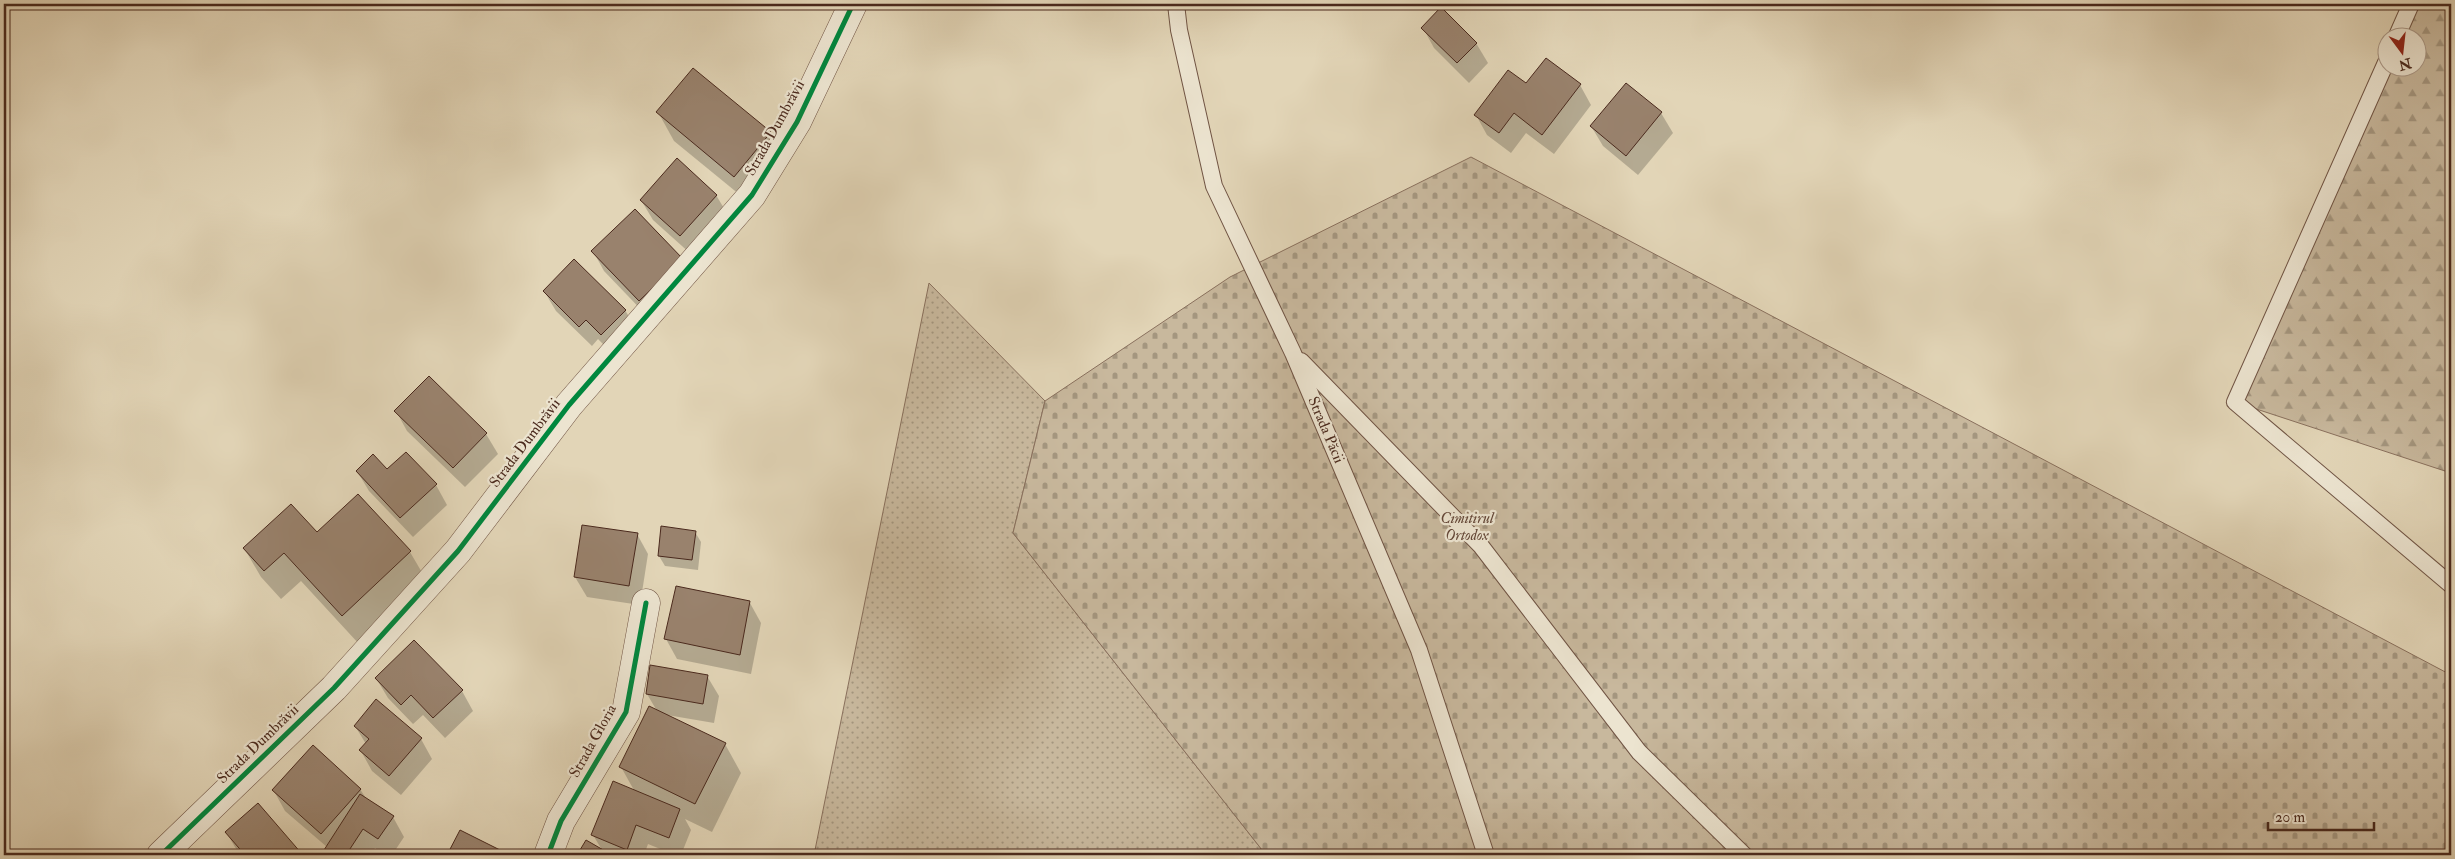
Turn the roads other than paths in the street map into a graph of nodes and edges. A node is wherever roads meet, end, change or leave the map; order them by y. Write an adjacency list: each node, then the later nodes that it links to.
1 (853, 4): 9 (street, Strada Dumbrăvii)
2 (1176, 4): 6 (lane, Strada Păcii)
3 (2411, 4): 4 (lane)
4 (2400, 28)
5 (2379, 78): 7 (lane)
6 (1294, 353): 11 (lane, Strada Păcii); 12 (lane)
7 (2451, 585)
8 (646, 603): 10 (street, Strada Gloria)
9 (161, 855)
10 (548, 855)
11 (1486, 855)
12 (1744, 855)

